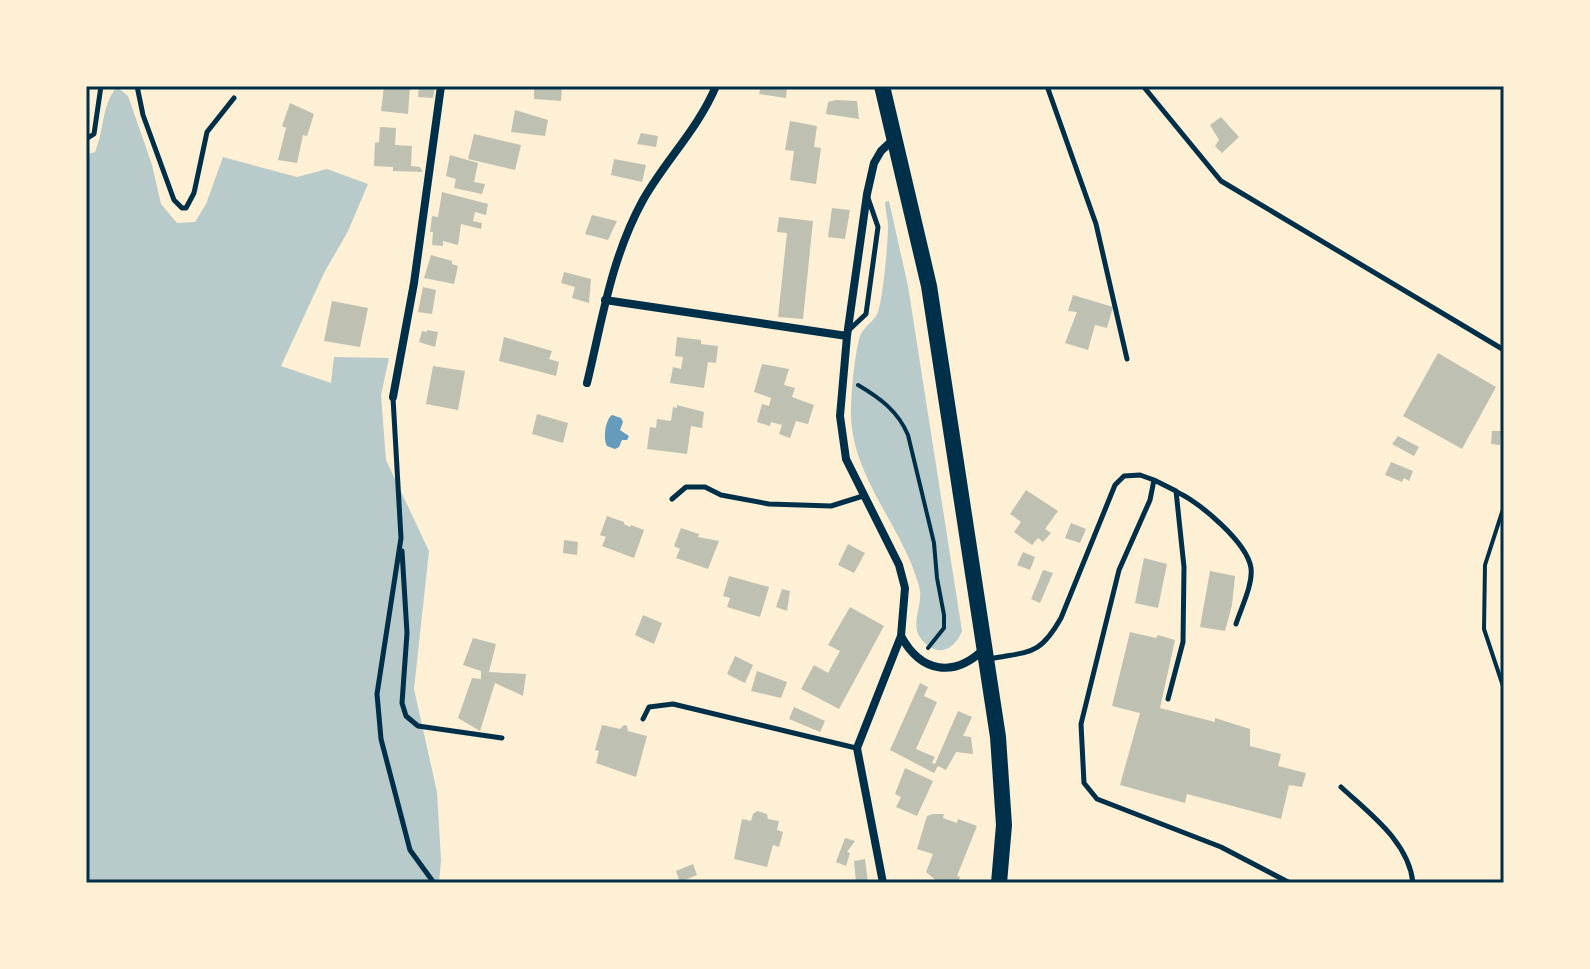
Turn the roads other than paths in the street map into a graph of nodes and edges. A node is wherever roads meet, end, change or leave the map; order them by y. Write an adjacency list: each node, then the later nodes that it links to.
1 (101, 86): 10 (lane)
2 (137, 86): 8 (lane)
3 (441, 86): 17 (street)
4 (716, 86): 12 (street)
5 (882, 86): 9 (main road)
6 (1047, 86): 15 (lane)
7 (1143, 86): 14 (lane)
8 (234, 98)
9 (895, 138): 11 (street); 25 (main road)
10 (86, 139)
11 (867, 194): 13 (street); 13 (lane)
12 (605, 300): 13 (street); 16 (street)
13 (848, 333): 20 (street)
14 (1504, 350)
15 (1127, 359)
16 (587, 383)
17 (393, 397): 22 (lane)
18 (1154, 480): 19 (lane); 25 (lane); 34 (lane)
19 (1176, 491): 23 (lane); 26 (lane)
20 (863, 496): 21 (lane); 24 (street)
21 (672, 499)
22 (401, 538): 28 (lane); 31 (lane)
23 (1236, 624)
24 (901, 636): 25 (street); 29 (street)
25 (985, 654): 33 (main road)
26 (1168, 699)
27 (643, 719): 29 (lane)
28 (502, 738)
29 (857, 748): 32 (street)
30 (1341, 787): 35 (lane)
31 (434, 883)
32 (883, 883)
33 (999, 883)
34 (1290, 883)
35 (1413, 883)

